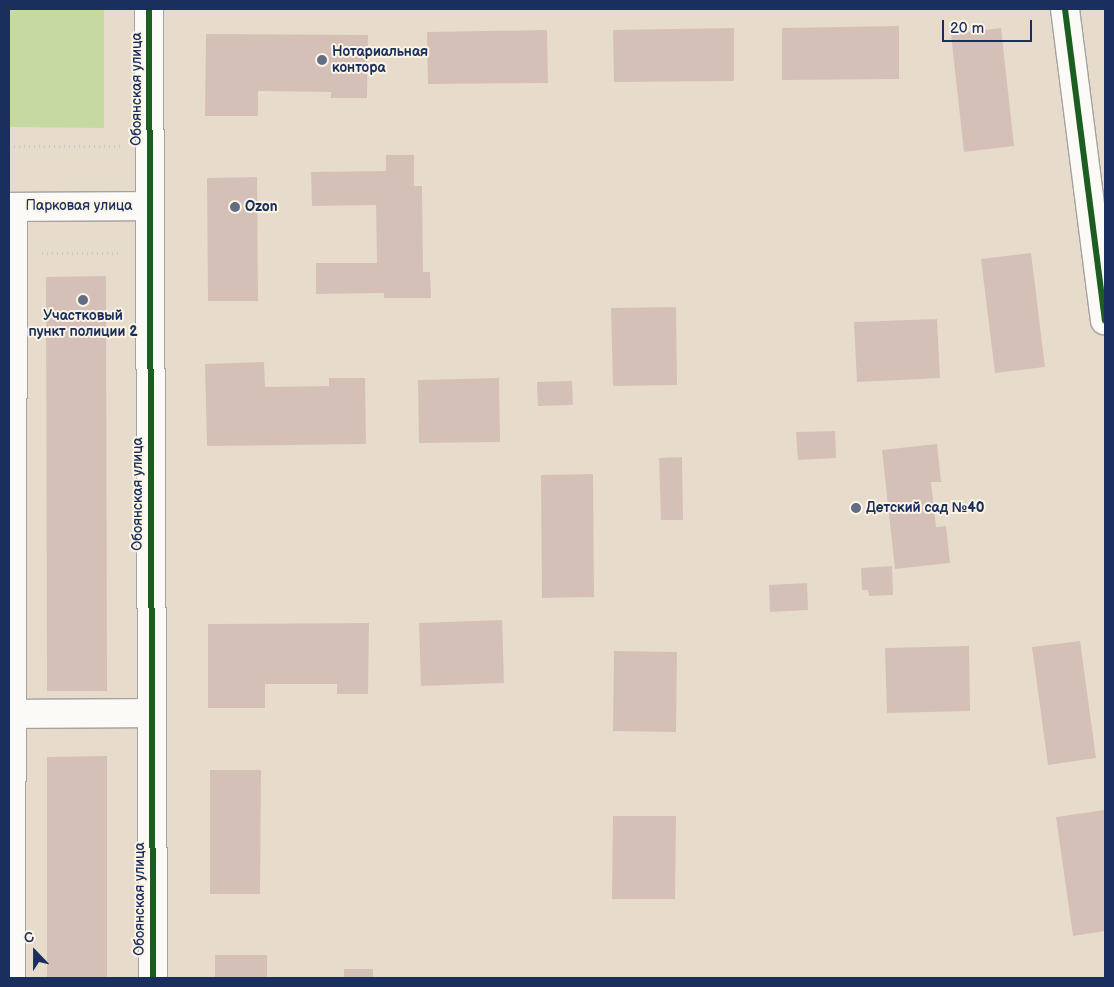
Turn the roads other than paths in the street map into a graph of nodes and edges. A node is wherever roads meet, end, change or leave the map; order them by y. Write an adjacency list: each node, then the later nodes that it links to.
1 (150, 9): 3 (street, Обоянская улица)
2 (1065, 9): 5 (street)
3 (150, 206): 4 (street, Парковая улица); 7 (street, Обоянская улица)
4 (11, 207): 6 (street)
5 (1105, 320)
6 (10, 686): 8 (street)
7 (152, 713): 8 (street); 10 (street, Обоянская улица)
8 (12, 714): 9 (street)
9 (11, 978)
10 (153, 978)

